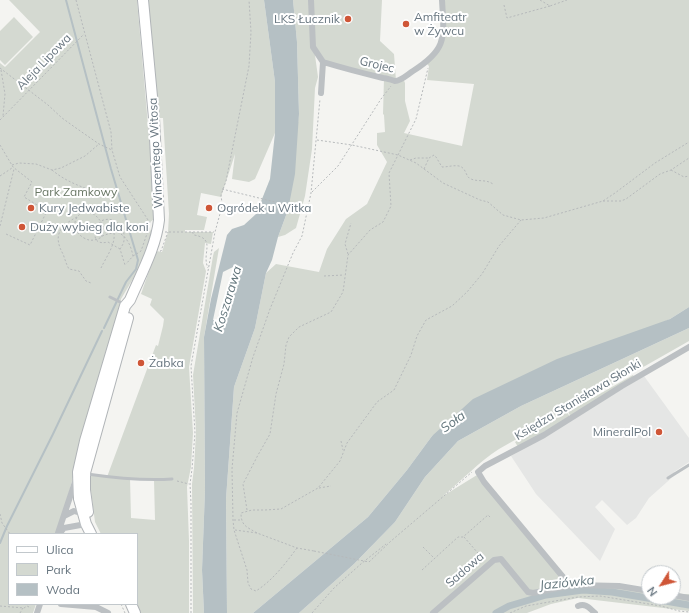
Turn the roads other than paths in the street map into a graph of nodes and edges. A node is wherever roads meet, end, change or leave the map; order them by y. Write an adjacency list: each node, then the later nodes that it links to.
1 (143, 0): 7 (main road, Wincentego Witosa)
2 (311, 0): 4 (street)
3 (442, 0): 4 (street, Grojec)
4 (323, 62): 5 (street)
5 (321, 93)
6 (110, 297): 7 (lane)
7 (125, 302): 10 (main road, Wincentego Witosa)
8 (689, 347): 19 (street, Księdza Stanisława Słonki)
9 (689, 465): 11 (lane)
10 (82, 473): 12 (lane); 13 (street); 14 (main road, Wincentego Witosa)
11 (668, 478)
12 (172, 479)
13 (64, 516): 14 (street); 15 (street)
14 (86, 518): 16 (street); 17 (main road); 18 (main road)
15 (58, 533)
16 (59, 533)
17 (90, 533)
18 (96, 533)
19 (574, 585): 20 (street, Sadowa); 24 (street, Sadowa)
20 (641, 590)
21 (73, 605): 23 (street)
22 (578, 606): 25 (street)
23 (108, 613)
24 (433, 613)
25 (595, 613)

